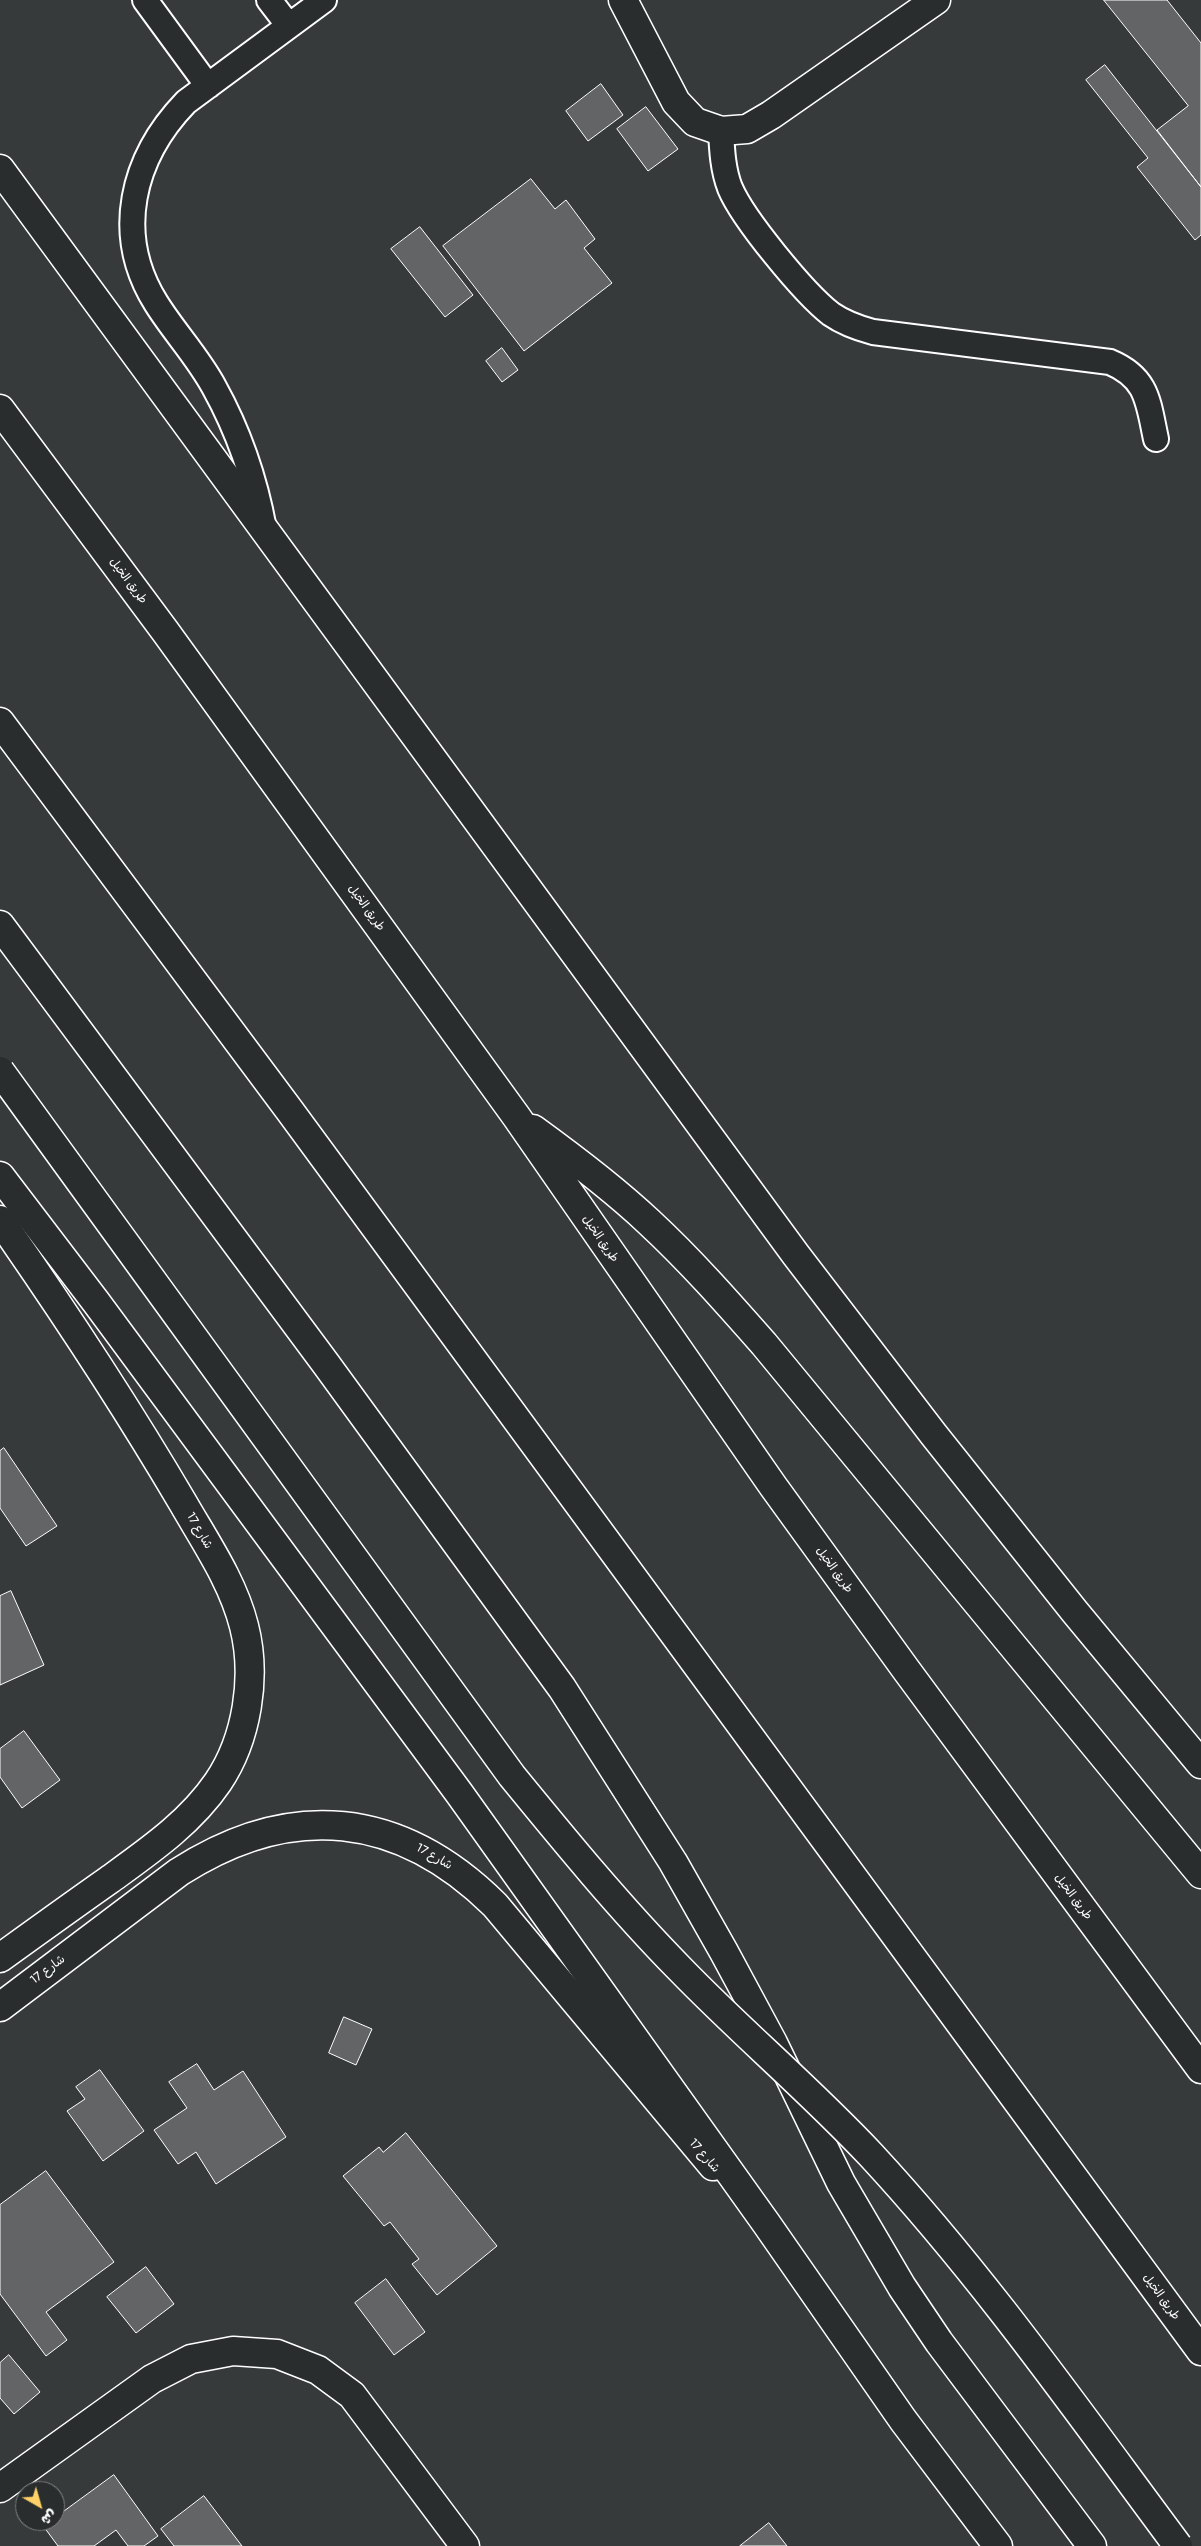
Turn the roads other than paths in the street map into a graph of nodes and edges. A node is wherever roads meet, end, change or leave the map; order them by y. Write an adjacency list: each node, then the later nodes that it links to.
1 (145, 0): 7 (lane)
2 (269, 0): 6 (lane)
3 (324, 0): 6 (lane)
4 (623, 0): 8 (main road)
5 (936, 0): 8 (main road)
6 (289, 26): 7 (lane)
7 (208, 86): 12 (lane)
8 (721, 131): 11 (lane)
9 (0, 169): 12 (main road)
10 (0, 409): 16 (main road, طريق الخيل)
11 (1156, 439)
12 (264, 529): 19 (main road)
13 (0, 722): 25 (main road, طريق الخيل)
14 (0, 924): 29 (main road)
15 (0, 1071): 30 (main road, bridge)
16 (516, 1116): 20 (main road); 23 (main road, طريق الخيل)
17 (0, 1176): 24 (main road)
18 (0, 1220): 21 (main road, 17 شارع)
19 (1201, 1764)
20 (1201, 1874)
21 (0, 1958)
22 (0, 2007): 24 (main road, 17 شارع)
23 (1201, 2069)
24 (766, 2223): 28 (main road)
25 (1201, 2351)
26 (0, 2488): 27 (main road)
27 (465, 2546)
28 (998, 2546)
29 (1092, 2546)
30 (1178, 2546)

